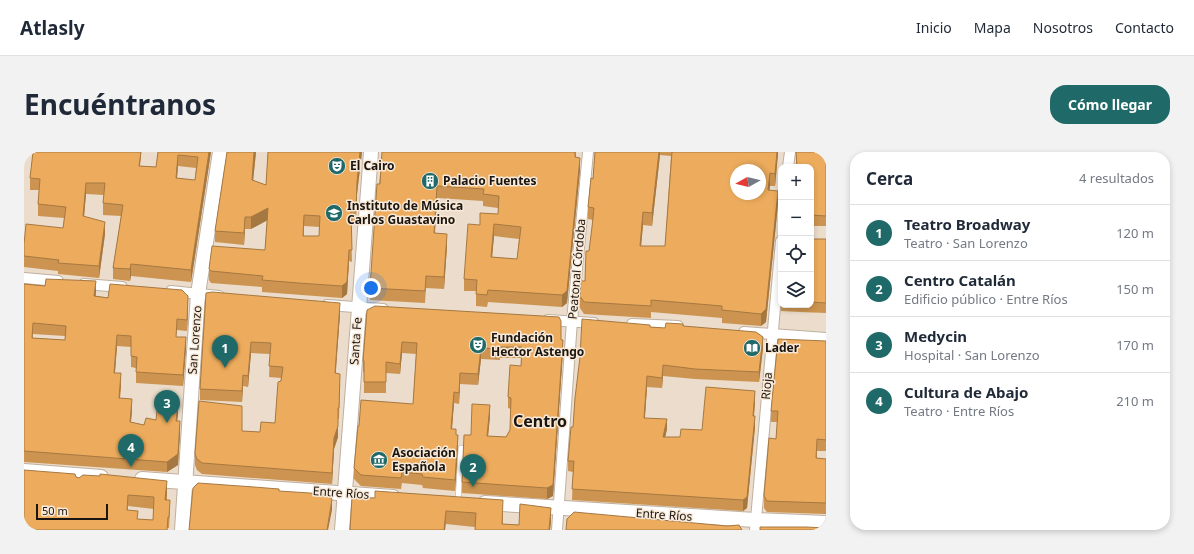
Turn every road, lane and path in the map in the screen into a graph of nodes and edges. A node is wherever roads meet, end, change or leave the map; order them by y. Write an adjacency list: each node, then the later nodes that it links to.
1 (220, 152): 10 (main road, San Lorenzo)
2 (371, 152): 13 (main road, Santa Fe)
3 (588, 152): 16 (street, Peatonal Córdoba)
4 (790, 152): 5 (street)
5 (788, 164)
6 (778, 272): 21 (street, Rioja)
7 (24, 278): 8 (street)
8 (135, 288)
9 (158, 290): 10 (street)
10 (198, 294): 11 (street); 27 (main road, San Lorenzo)
11 (230, 297)
12 (320, 304): 13 (street)
13 (359, 307): 14 (street); 28 (main road, Santa Fe)
14 (390, 309)
15 (542, 319): 16 (street)
16 (572, 321): 17 (street); 32 (street, Peatonal Córdoba)
17 (606, 323)
18 (621, 324): 19 (street)
19 (686, 327)
20 (733, 331): 21 (street)
21 (772, 334): 22 (street); 34 (street, Rioja)
22 (826, 338)
23 (461, 448): 31 (lane)
24 (24, 471): 25 (main road)
25 (110, 477)
26 (126, 478): 27 (main road, Entre Ríos)
27 (185, 482): 28 (main road, Entre Ríos); 35 (main road, San Lorenzo)
28 (345, 494): 29 (main road, Entre Ríos); 36 (main road, Santa Fe)
29 (405, 498)
30 (443, 500): 31 (main road, Entre Ríos)
31 (458, 501): 32 (main road, Entre Ríos)
32 (558, 508): 34 (main road, Entre Ríos); 37 (street, Peatonal Córdoba)
33 (826, 523): 34 (main road, Entre Ríos)
34 (755, 525)
35 (182, 530)
36 (342, 530)
37 (557, 530)

